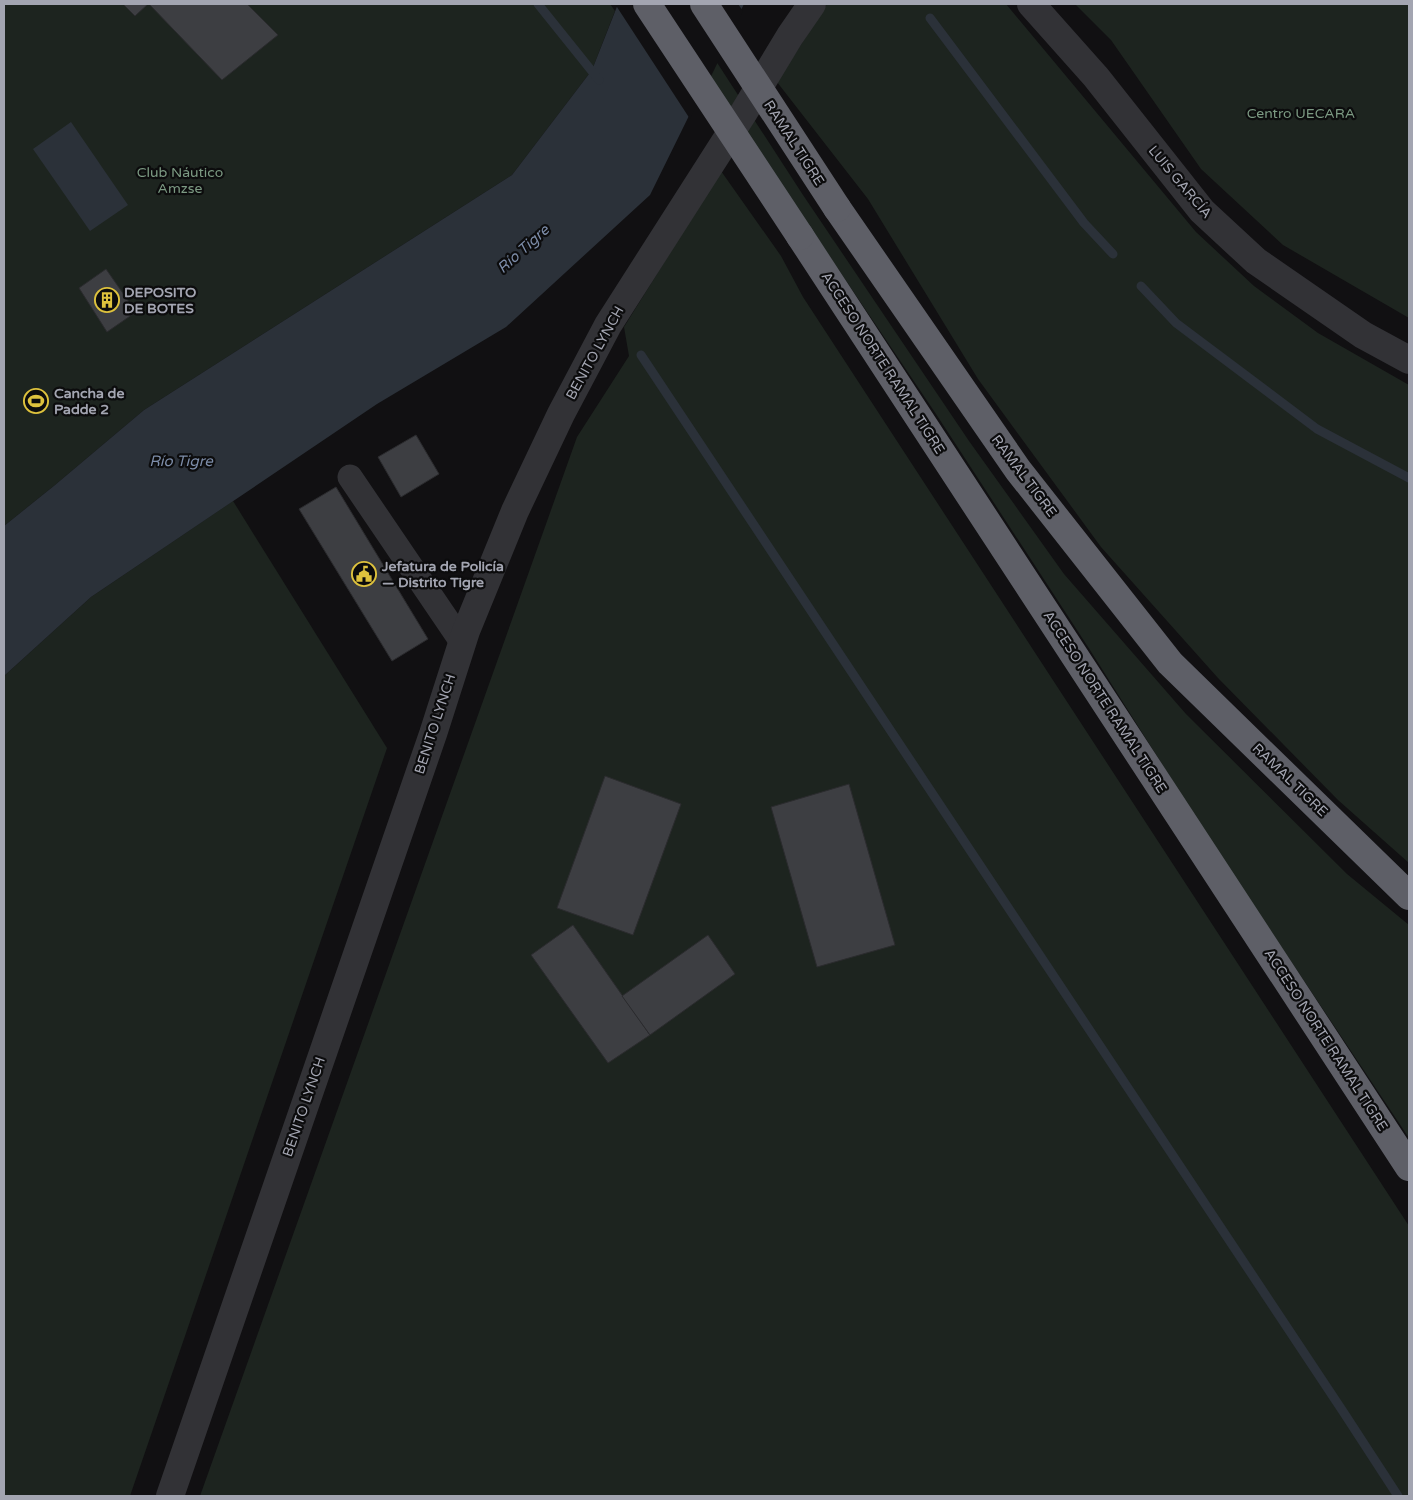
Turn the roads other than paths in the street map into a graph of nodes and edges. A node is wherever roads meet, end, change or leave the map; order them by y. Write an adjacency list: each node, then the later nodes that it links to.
1 (647, 4): 9 (highway, ACCESO NORTE RAMAL TIGRE, bridge)
2 (704, 4): 8 (highway, RAMAL TIGRE, bridge)
3 (812, 4): 7 (street, BENITO LYNCH)
4 (1031, 4): 5 (street, LUIS GARCÍA)
5 (1409, 360)
6 (350, 477): 7 (street)
7 (462, 642): 10 (street, BENITO LYNCH)
8 (1409, 896)
9 (1409, 1167)
10 (170, 1496)

